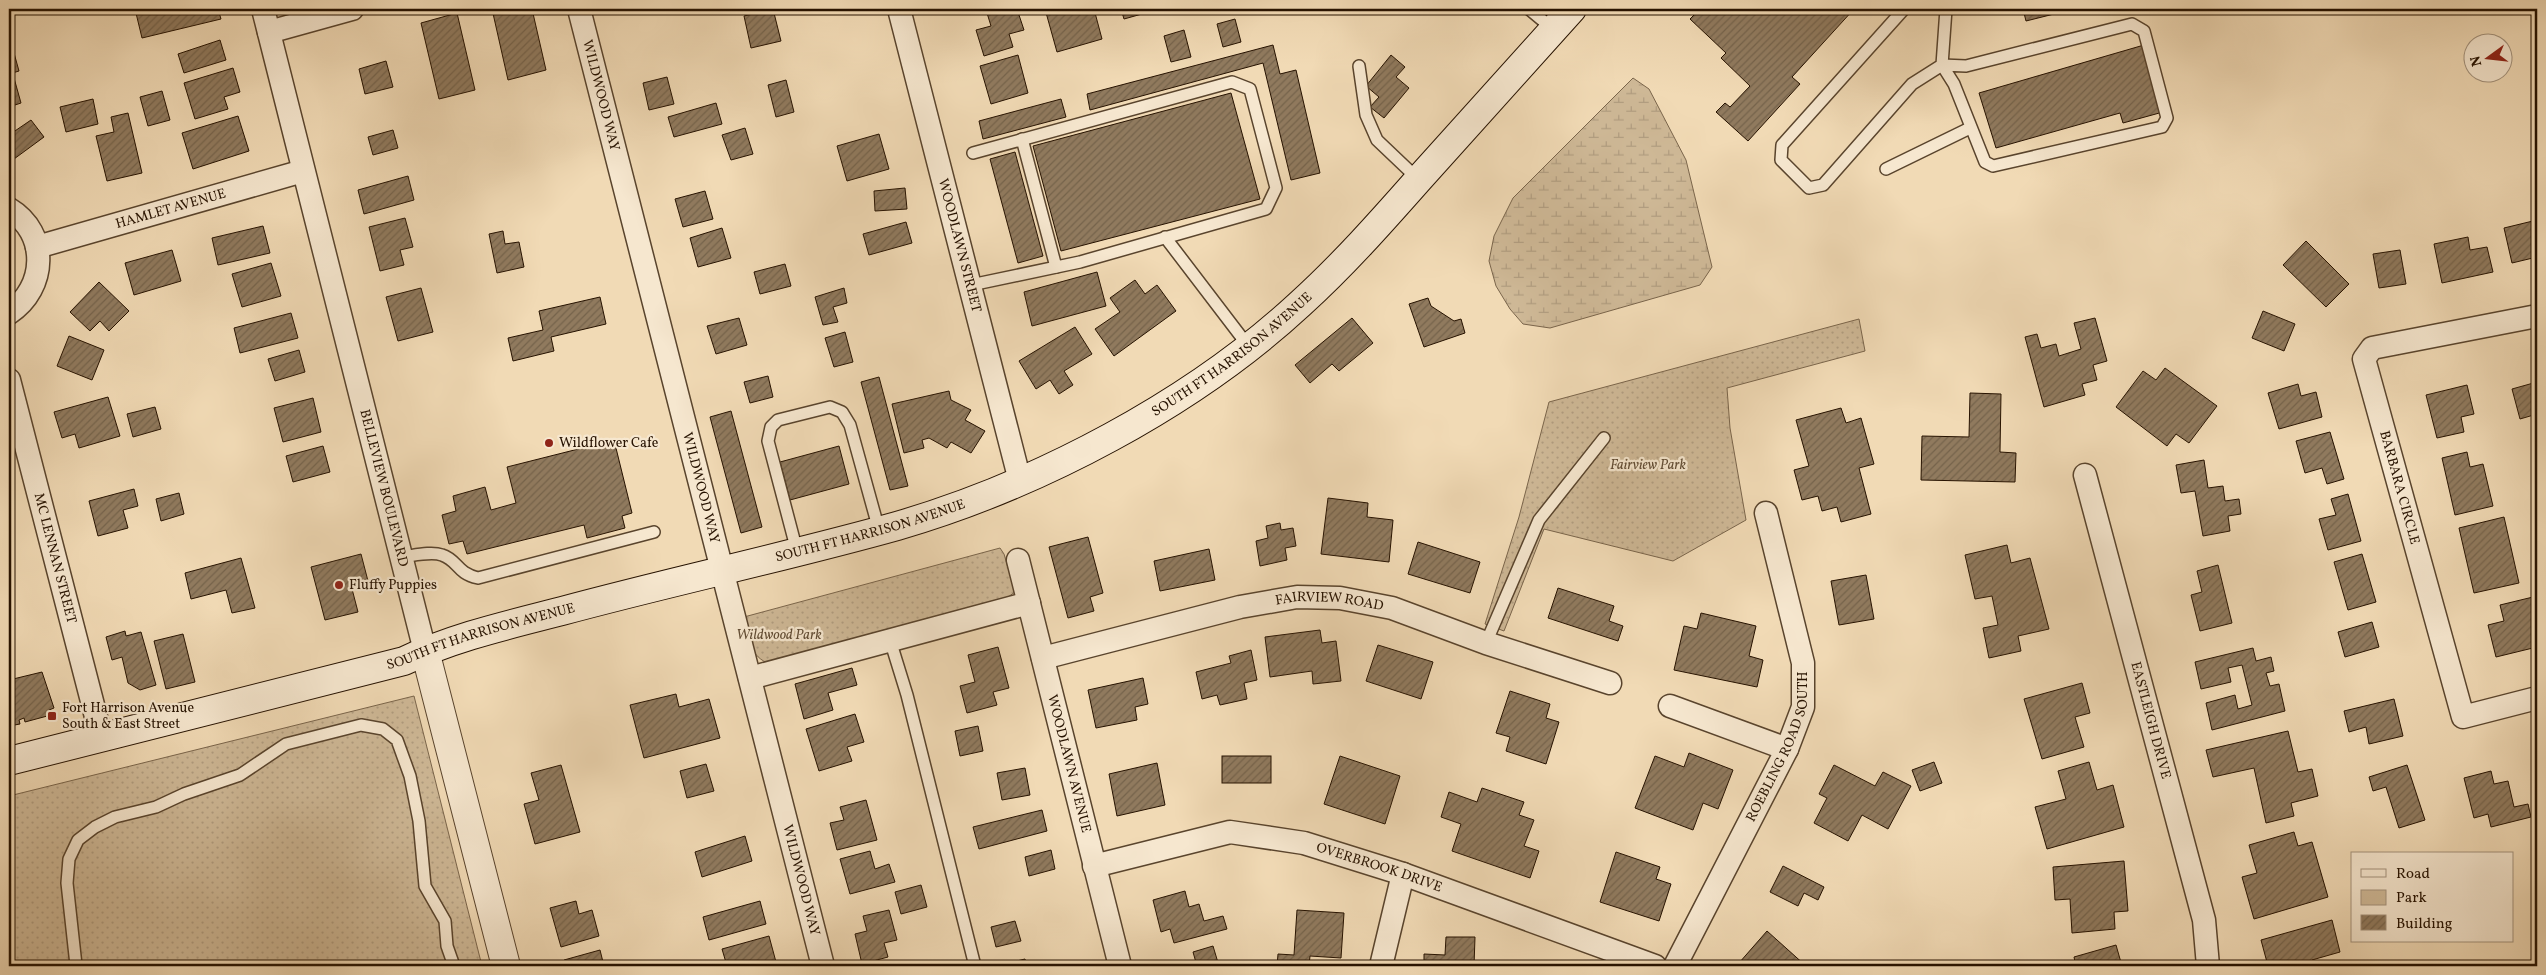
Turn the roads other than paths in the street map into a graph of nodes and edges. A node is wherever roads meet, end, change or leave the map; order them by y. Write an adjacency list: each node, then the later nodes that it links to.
1 (263, 9): 11 (street, BELLEVIEW BOULEVARD)
2 (352, 9): 11 (street)
3 (579, 9): 38 (street, WILDWOOD WAY)
4 (899, 9): 24 (street, WOODLAWN STREET)
5 (1529, 9): 10 (lane)
6 (1572, 9): 10 (main road, SOUTH FT HARRISON AVENUE)
7 (1904, 9): 9 (lane)
8 (1946, 9): 12 (lane)
9 (1894, 13): 12 (lane)
10 (1553, 29): 19 (main road, SOUTH FT HARRISON AVENUE)
11 (269, 32): 18 (street, BELLEVIEW BOULEVARD)
12 (1942, 65): 14 (lane); 14 (lane)
13 (1359, 66): 19 (lane)
14 (1970, 128): 17 (lane)
15 (1022, 140): 16 (lane); 21 (lane); 23 (lane)
16 (973, 153)
17 (1886, 169)
18 (303, 171): 22 (street, HAMLET AVENUE); 36 (street, BELLEVIEW BOULEVARD)
19 (1418, 179): 27 (main road, SOUTH FT HARRISON AVENUE)
20 (9, 209): 22 (street)
21 (1165, 237): 23 (lane); 27 (lane)
22 (38, 247): 25 (street)
23 (1056, 267): 24 (lane)
24 (971, 285): 31 (street, WOODLAWN STREET)
25 (9, 313)
26 (2537, 316): 46 (street, BARBARA CIRCLE)
27 (1249, 347): 31 (main road, SOUTH FT HARRISON AVENUE)
28 (9, 380): 48 (street, MC LENNAN STREET)
29 (1604, 438): 41 (lane)
30 (2085, 475): 62 (street, EASTLEIGH DRIVE)
31 (1020, 481): 33 (main road, SOUTH FT HARRISON AVENUE)
32 (1766, 513): 49 (street, ROEBLING ROAD SOUTH)
33 (879, 530): 35 (main road, SOUTH FT HARRISON AVENUE); 35 (lane)
34 (654, 532): 36 (lane)
35 (797, 551): 38 (main road, SOUTH FT HARRISON AVENUE)
36 (401, 557): 42 (street, BELLEVIEW BOULEVARD)
37 (1018, 560): 39 (street, WOODLAWN AVENUE)
38 (722, 570): 42 (main road, SOUTH FT HARRISON AVENUE); 44 (street, WILDWOOD WAY)
39 (1029, 603): 40 (street); 43 (street, WOODLAWN AVENUE)
40 (890, 640): 44 (street); 57 (lane)
41 (1486, 643): 43 (street, FAIRVIEW ROAD); 45 (street, FAIRVIEW ROAD)
42 (425, 651): 48 (main road, SOUTH FT HARRISON AVENUE); 55 (main road, BELLEVIEW BOULEVARD)
43 (1043, 658): 51 (street, WOODLAWN AVENUE)
44 (750, 678): 56 (street, WILDWOOD WAY)
45 (1610, 683)
46 (2537, 698)
47 (1670, 706): 49 (street)
48 (101, 736): 50 (main road, SOUTH FT HARRISON AVENUE)
49 (1787, 749): 61 (street, ROEBLING ROAD SOUTH)
50 (9, 761)
51 (1094, 866): 52 (street, OVERBROOK DRIVE); 58 (street, WOODLAWN AVENUE)
52 (1403, 874): 59 (street); 60 (street, OVERBROOK DRIVE)
53 (77, 966): 54 (lane)
54 (454, 966)
55 (506, 966)
56 (823, 966)
57 (976, 966)
58 (1120, 966)
59 (1382, 966)
60 (1655, 966)
61 (1675, 966)
62 (2208, 966)

